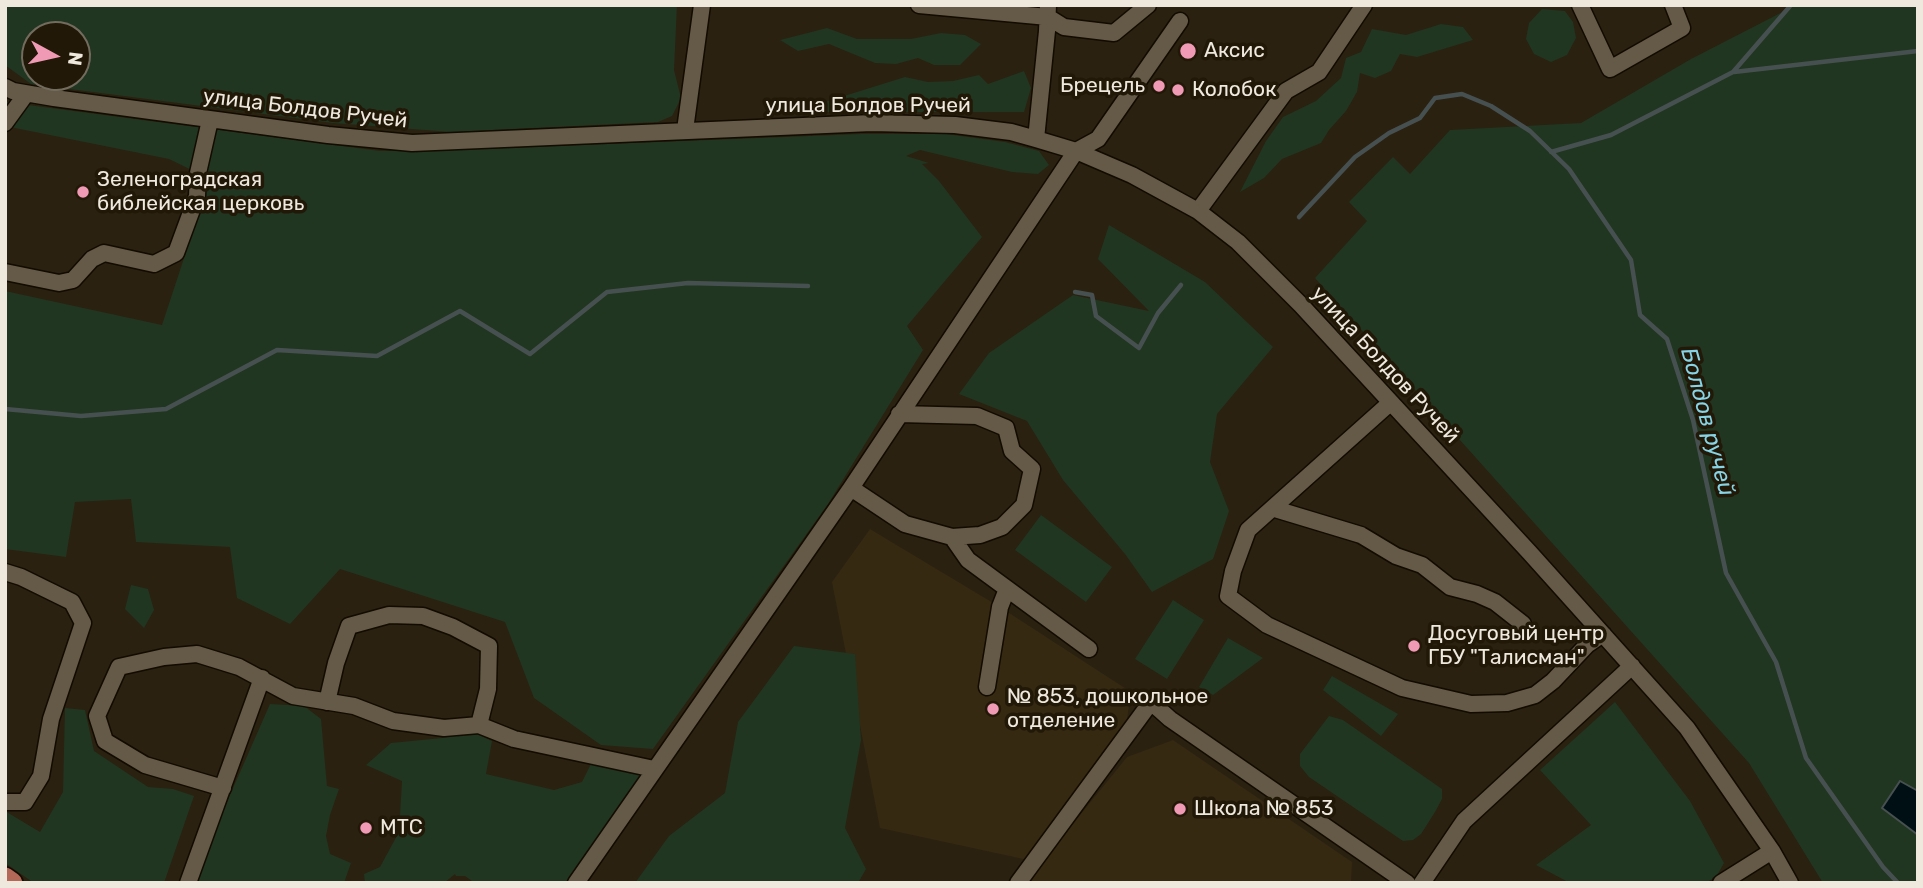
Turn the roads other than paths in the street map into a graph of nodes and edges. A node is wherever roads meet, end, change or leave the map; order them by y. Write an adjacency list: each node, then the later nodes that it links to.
1 (702, 5): 13 (street)
2 (919, 5): 7 (street)
3 (1148, 5): 7 (street)
4 (1364, 5): 16 (street)
5 (1580, 5): 6 (street)
6 (1673, 5)
7 (1048, 11): 14 (street)
8 (1180, 21): 15 (street)
9 (5, 87): 10 (street, улица Болдов Ручей)
10 (26, 94): 11 (street, улица Болдов Ручей); 12 (street)
11 (210, 120): 13 (street, улица Болдов Ручей); 17 (street)
12 (5, 123)
13 (685, 130): 14 (street, улица Болдов Ручей)
14 (1036, 139): 15 (street, улица Болдов Ручей)
15 (1076, 151): 16 (street, улица Болдов Ручей); 19 (street)
16 (1198, 211): 18 (street, улица Болдов Ручей)
17 (5, 272)
18 (1390, 403): 21 (street); 26 (street, улица Болдов Ручей)
19 (899, 414): 20 (street); 22 (street)
20 (851, 488): 22 (street); 33 (street)
21 (1275, 509): 25 (street); 26 (street)
22 (952, 537): 24 (street)
23 (5, 572): 35 (street)
24 (1007, 589): 27 (street); 30 (street)
25 (1522, 624)
26 (1603, 634): 28 (street, улица Болдов Ручей)
27 (1089, 649)
28 (1632, 666): 36 (street, улица Болдов Ручей); 43 (street)
29 (262, 678): 31 (street); 34 (street); 34 (street)
30 (987, 687)
31 (327, 702): 32 (street); 32 (street)
32 (479, 725): 33 (street)
33 (654, 769): 40 (street)
34 (223, 789): 39 (street)
35 (5, 802)
36 (1772, 851): 44 (street); 45 (street, улица Болдов Ручей)
37 (5, 878): 38 (main road)
38 (12, 883)
39 (188, 883)
40 (576, 883)
41 (1018, 883): 42 (street)
42 (1407, 883)
43 (1422, 883)
44 (1721, 883)
45 (1790, 883)

